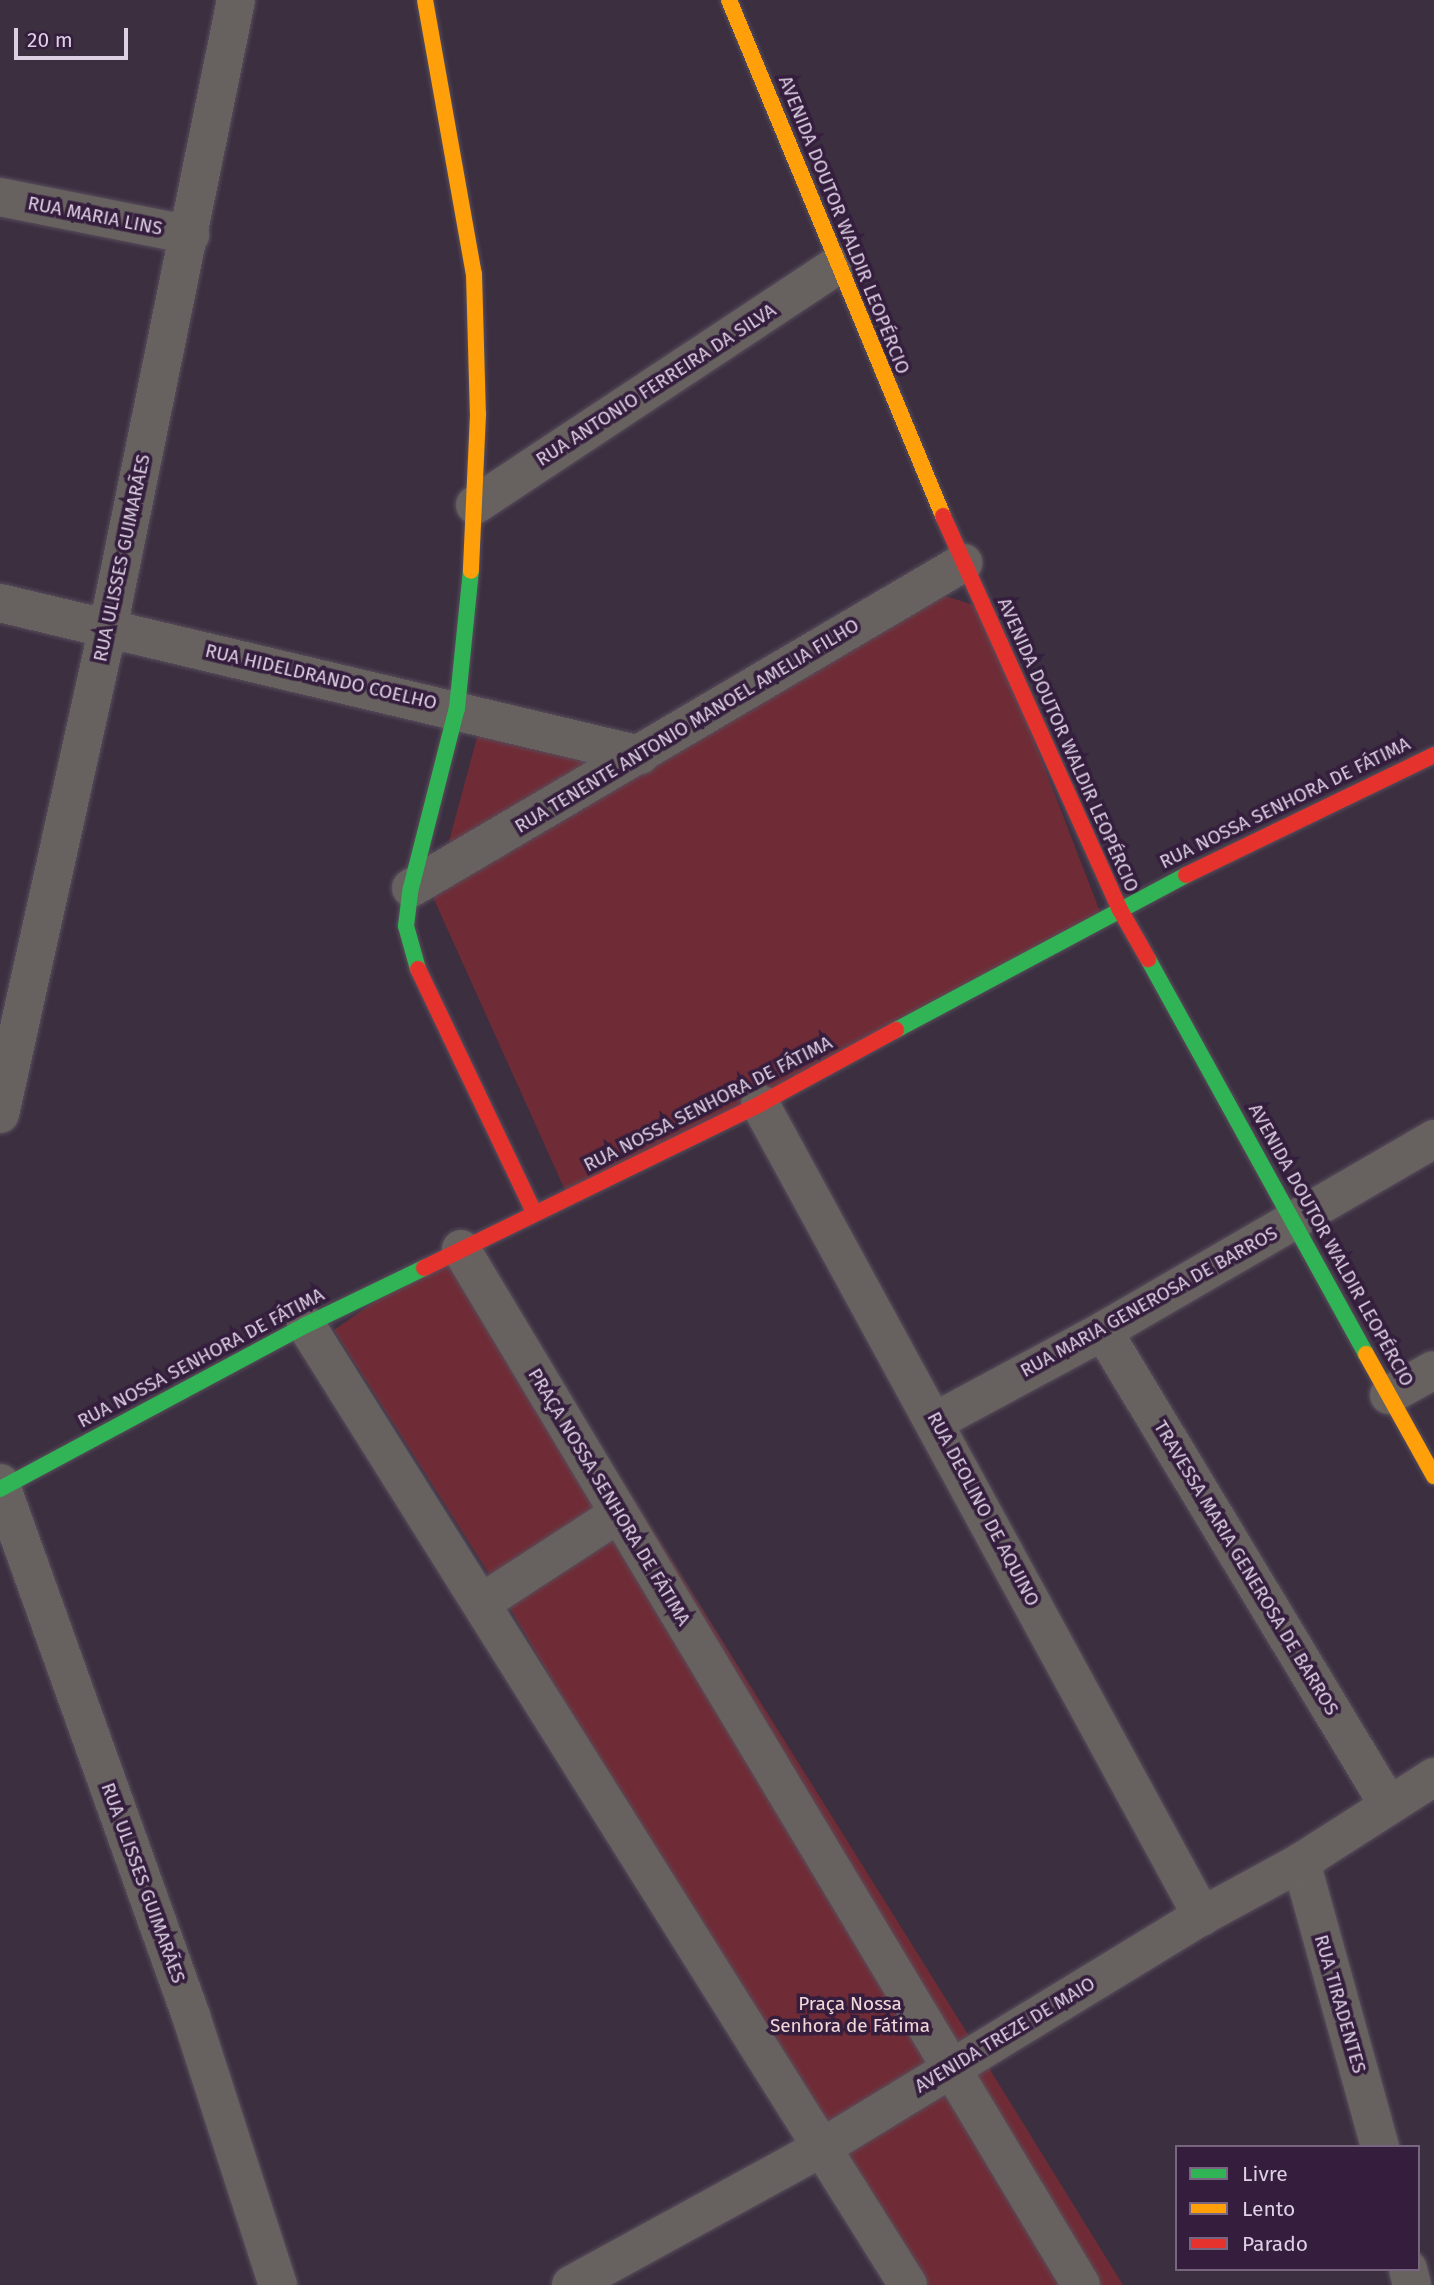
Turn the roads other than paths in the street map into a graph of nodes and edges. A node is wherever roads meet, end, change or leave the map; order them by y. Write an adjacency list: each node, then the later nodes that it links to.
1 (236, 0): 5 (street, RUA ULISSES GUIMARÃES)
2 (425, 0): 7 (street)
3 (729, 0): 6 (street, AVENIDA DOUTOR WALDIR LEOPÉRCIO)
4 (0, 197): 5 (street, RUA MARIA LINS)
5 (190, 234): 10 (street, RUA ULISSES GUIMARÃES)
6 (836, 266): 7 (street, RUA ANTONIO FERREIRA DA SILVA); 8 (street, AVENIDA DOUTOR WALDIR LEOPÉRCIO)
7 (475, 505): 11 (street)
8 (963, 563): 12 (street, RUA TENENTE ANTONIO MANOEL AMELIA FILHO); 15 (street, AVENIDA DOUTOR WALDIR LEOPÉRCIO)
9 (0, 603): 10 (street, RUA HIDELDRANDO COELHO)
10 (108, 628): 11 (street, RUA HIDELDRANDO COELHO); 17 (street, RUA ULISSES GUIMARÃES)
11 (457, 708): 12 (street, RUA HIDELDRANDO COELHO); 14 (street)
12 (640, 755): 14 (street, RUA TENENTE ANTONIO MANOEL AMELIA FILHO)
13 (1434, 755): 15 (street, RUA NOSSA SENHORA DE FÁTIMA)
14 (411, 888): 19 (street)
15 (1119, 908): 16 (street, RUA NOSSA SENHORA DE FÁTIMA); 20 (street, AVENIDA DOUTOR WALDIR LEOPÉRCIO)
16 (760, 1104): 19 (street, RUA NOSSA SENHORA DE FÁTIMA); 26 (street, RUA DEOLINO DE AQUINO)
17 (0, 1114)
18 (1434, 1139): 20 (street, RUA MARIA GENEROSA DE BARROS)
19 (534, 1212): 21 (street, RUA NOSSA SENHORA DE FÁTIMA)
20 (1294, 1220): 23 (street, RUA MARIA GENEROSA DE BARROS); 25 (street, AVENIDA DOUTOR WALDIR LEOPÉRCIO)
21 (461, 1249): 22 (street, RUA NOSSA SENHORA DE FÁTIMA); 29 (street, PRAÇA NOSSA SENHORA DE FÁTIMA)
22 (306, 1325): 28 (street, RUA NOSSA SENHORA DE FÁTIMA); 30 (street)
23 (1103, 1331): 26 (street, RUA MARIA GENEROSA DE BARROS); 32 (street, TRAVESSA MARIA GENEROSA DE BARROS)
24 (1434, 1370): 25 (street)
25 (1389, 1395): 27 (street, AVENIDA DOUTOR WALDIR LEOPÉRCIO)
26 (936, 1421): 34 (street, RUA DEOLINO DE AQUINO)
27 (1434, 1476)
28 (0, 1487): 39 (street, RUA ULISSES GUIMARÃES)
29 (618, 1514): 30 (street); 35 (street, PRAÇA NOSSA SENHORA DE FÁTIMA)
30 (483, 1602): 37 (street)
31 (1434, 1776): 32 (street, AVENIDA TREZE DE MAIO)
32 (1388, 1804): 33 (street, AVENIDA TREZE DE MAIO)
33 (1300, 1862): 34 (street, AVENIDA TREZE DE MAIO); 36 (street, RUA TIRADENTES)
34 (1202, 1916): 35 (street, AVENIDA TREZE DE MAIO)
35 (952, 2068): 37 (street, AVENIDA TREZE DE MAIO); 42 (street, PRAÇA NOSSA SENHORA DE FÁTIMA)
36 (1379, 2145)
37 (823, 2147): 38 (street, AVENIDA TREZE DE MAIO); 41 (street)
38 (620, 2273): 40 (street, AVENIDA TREZE DE MAIO)
39 (278, 2285)
40 (571, 2285)
41 (908, 2285)
42 (1081, 2285)

